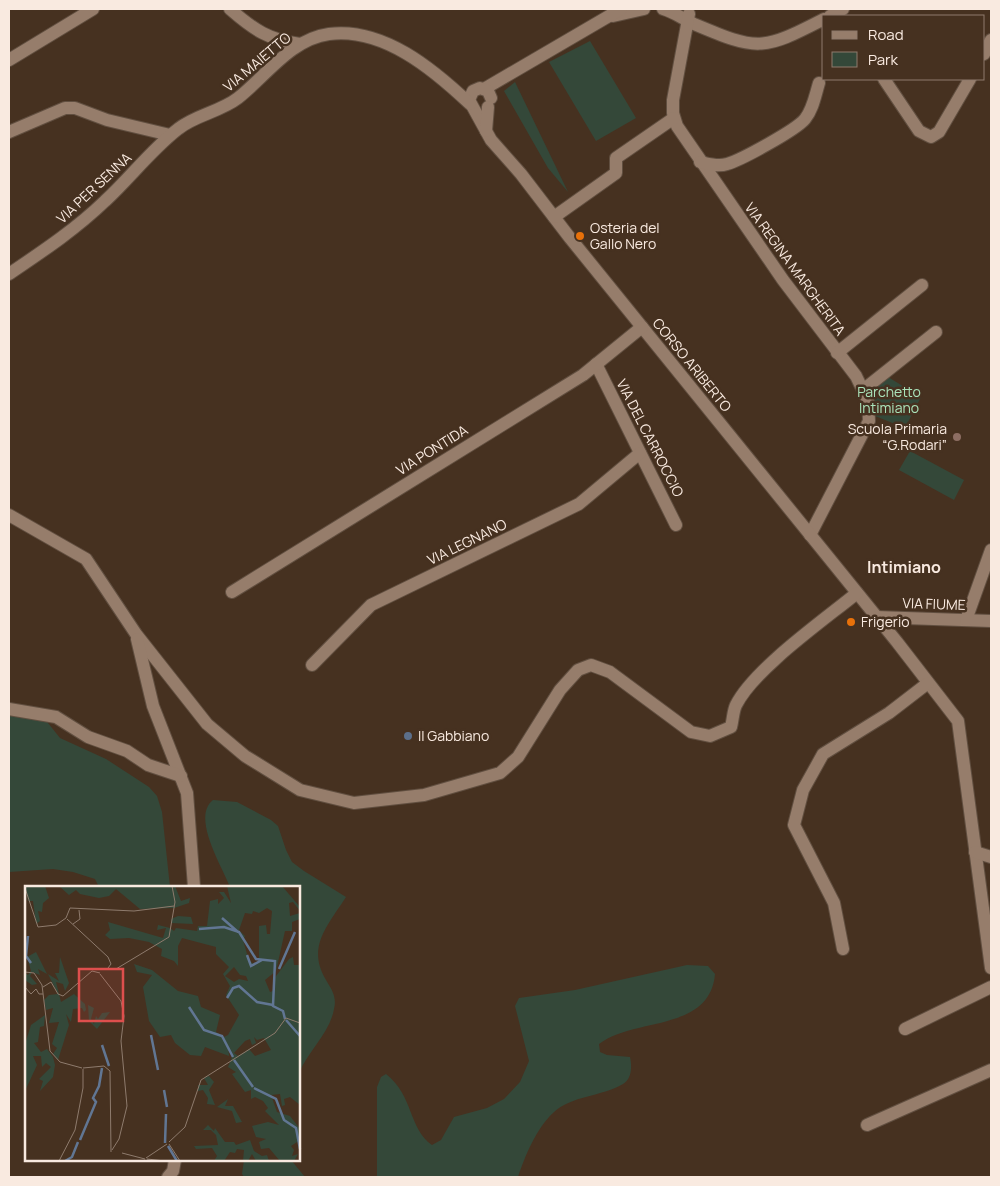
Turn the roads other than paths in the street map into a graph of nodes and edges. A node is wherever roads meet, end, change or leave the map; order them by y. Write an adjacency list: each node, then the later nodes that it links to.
1 (93, 9): 11 (street)
2 (230, 9): 9 (street)
3 (644, 9): 5 (street)
4 (663, 9): 6 (street)
5 (624, 10): 16 (street)
6 (686, 15): 7 (street); 18 (street)
7 (822, 21)
8 (991, 40): 10 (street)
9 (300, 44): 14 (street, VIA MAIETTO); 21 (street, VIA MAIETTO)
10 (985, 52)
11 (9, 60)
12 (885, 80): 13 (street)
13 (969, 80)
14 (446, 81): 16 (street, VIA MAIETTO); 17 (street, VIA MAIETTO)
15 (819, 83): 22 (street)
16 (485, 96): 17 (street); 17 (street); 20 (street)
17 (473, 106): 20 (street, CORSO ARIBERTO)
18 (674, 118): 22 (street, VIA REGINA MARGHERITA); 23 (street)
19 (9, 132): 21 (street)
20 (486, 132): 23 (street, CORSO ARIBERTO)
21 (170, 135): 24 (street, VIA PER SENNA)
22 (700, 162): 28 (street, VIA REGINA MARGHERITA)
23 (554, 217): 26 (street, CORSO ARIBERTO)
24 (9, 274)
25 (922, 285): 28 (street)
26 (642, 327): 29 (street, VIA PONTIDA); 34 (street, CORSO ARIBERTO)
27 (936, 332): 30 (street)
28 (837, 353): 30 (street, VIA REGINA MARGHERITA)
29 (596, 364): 31 (street, VIA DEL CARROCCIO); 36 (street, VIA PONTIDA)
30 (863, 390): 34 (street, VIA REGINA MARGHERITA)
31 (640, 453): 33 (street, VIA DEL CARROCCIO); 42 (street, VIA LEGNANO)
32 (9, 515): 41 (street)
33 (676, 525)
34 (810, 535): 37 (street, CORSO ARIBERTO)
35 (991, 550): 39 (street)
36 (232, 592)
37 (857, 593): 38 (street, CORSO ARIBERTO); 41 (street)
38 (876, 617): 39 (street, VIA FIUME); 43 (street, CORSO ARIBERTO)
39 (966, 620): 40 (street, VIA FIUME)
40 (991, 621)
41 (136, 634): 45 (street)
42 (312, 665)
43 (928, 683): 46 (street, CORSO ARIBERTO); 49 (street)
44 (9, 709): 45 (street)
45 (181, 776): 48 (street)
46 (976, 852): 47 (street); 50 (street, CORSO ARIBERTO)
47 (991, 857)
48 (194, 886)
49 (843, 948)
50 (991, 968)
51 (991, 987): 52 (street)
52 (905, 1029)
53 (991, 1070): 54 (street)
54 (867, 1125)
55 (175, 1161): 56 (street)
56 (168, 1177)

